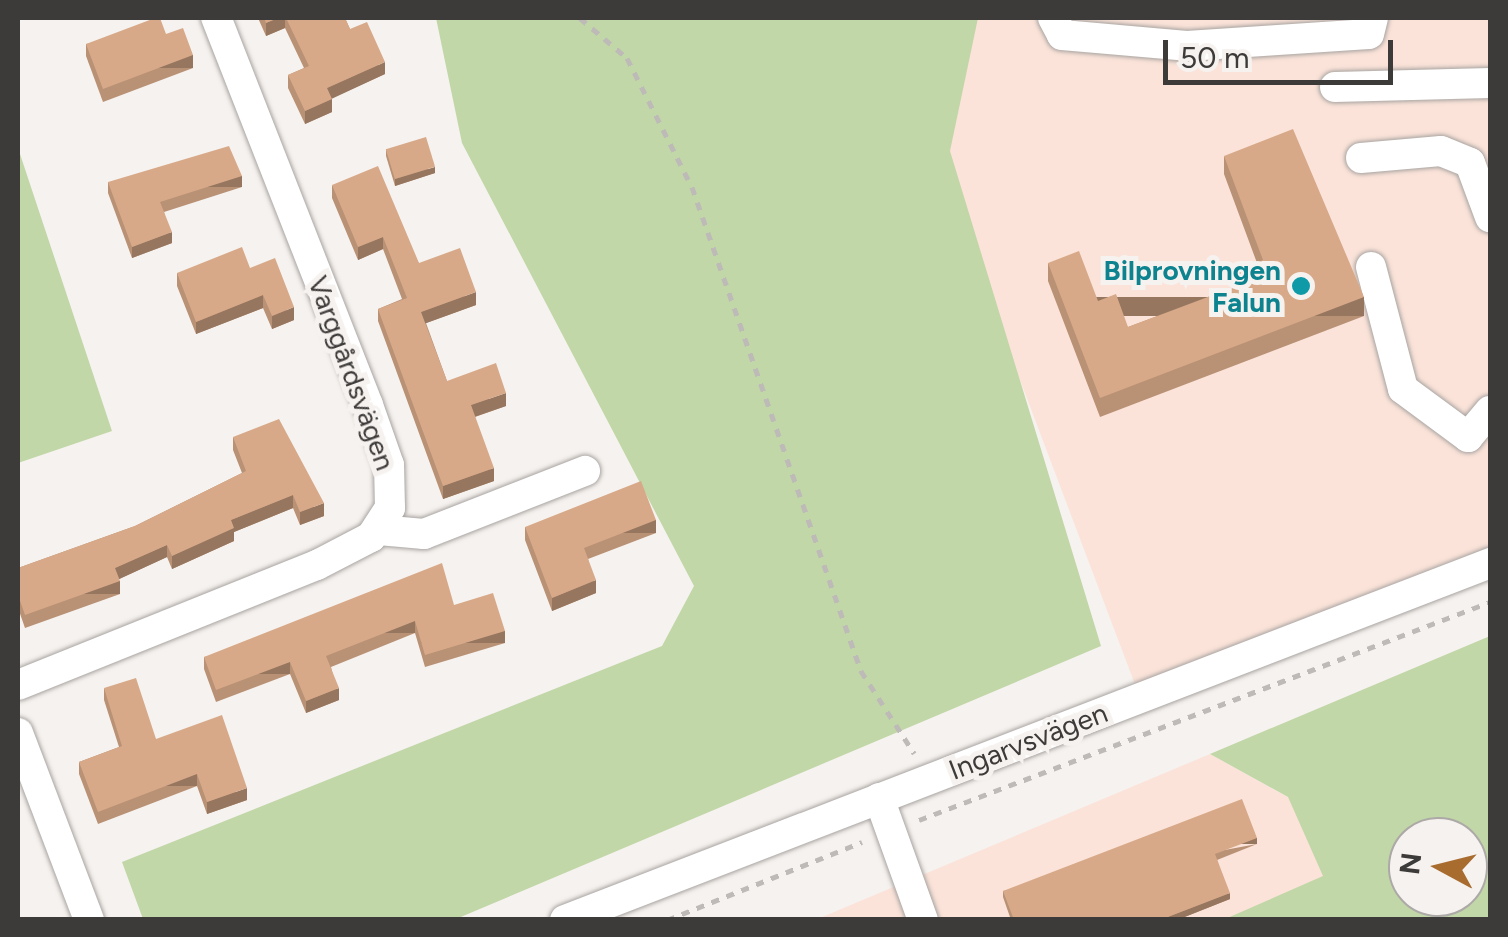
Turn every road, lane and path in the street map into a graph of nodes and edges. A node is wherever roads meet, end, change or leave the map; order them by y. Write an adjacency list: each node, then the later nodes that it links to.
1 (216, 18): 13 (street, Varggårdsvägen)
2 (580, 18): 18 (path)
3 (1053, 18): 4 (street)
4 (1372, 18)
5 (1490, 83): 6 (street)
6 (1335, 87)
7 (1362, 158): 8 (street)
8 (1490, 217)
9 (1371, 267): 11 (street)
10 (1490, 411): 11 (street)
11 (1479, 433)
12 (585, 471): 13 (street)
13 (379, 530): 16 (street)
14 (1490, 563): 18 (street, Ingarvsvägen)
15 (1490, 602): 20 (path)
16 (18, 685)
17 (18, 733): 21 (street)
18 (930, 778): 19 (street, Ingarvsvägen)
19 (879, 798): 20 (street); 22 (street, Ingarvsvägen)
20 (891, 830): 23 (path); 24 (street)
21 (90, 920)
22 (566, 920)
23 (667, 920)
24 (923, 920)

